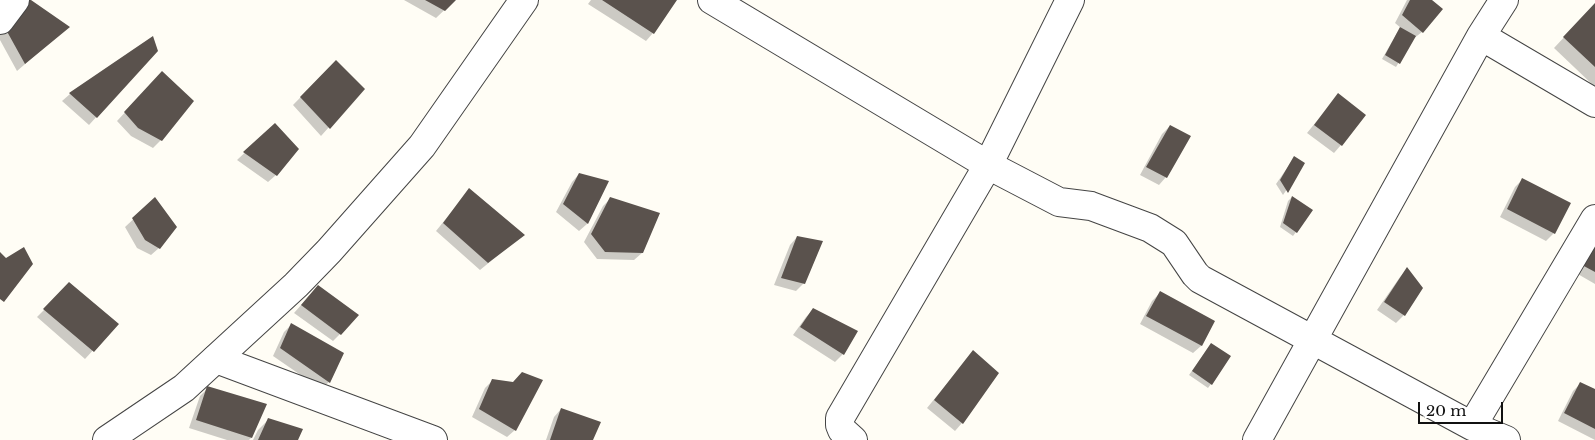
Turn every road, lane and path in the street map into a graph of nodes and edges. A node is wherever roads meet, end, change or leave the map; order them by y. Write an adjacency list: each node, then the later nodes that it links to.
1 (15, 0): 6 (street)
2 (524, 0): 12 (street)
3 (712, 0): 9 (street)
4 (1070, 0): 9 (street)
5 (1504, 0): 7 (street)
6 (0, 20)
7 (1482, 36): 8 (street); 11 (street)
8 (1595, 102)
9 (988, 165): 11 (street); 16 (street)
10 (1595, 219): 13 (street)
11 (1312, 339): 13 (street); 17 (street)
12 (216, 359): 14 (street); 15 (street)
13 (1472, 426): 18 (street)
14 (107, 440)
15 (433, 440)
16 (853, 440)
17 (1257, 440)
18 (1506, 440)

